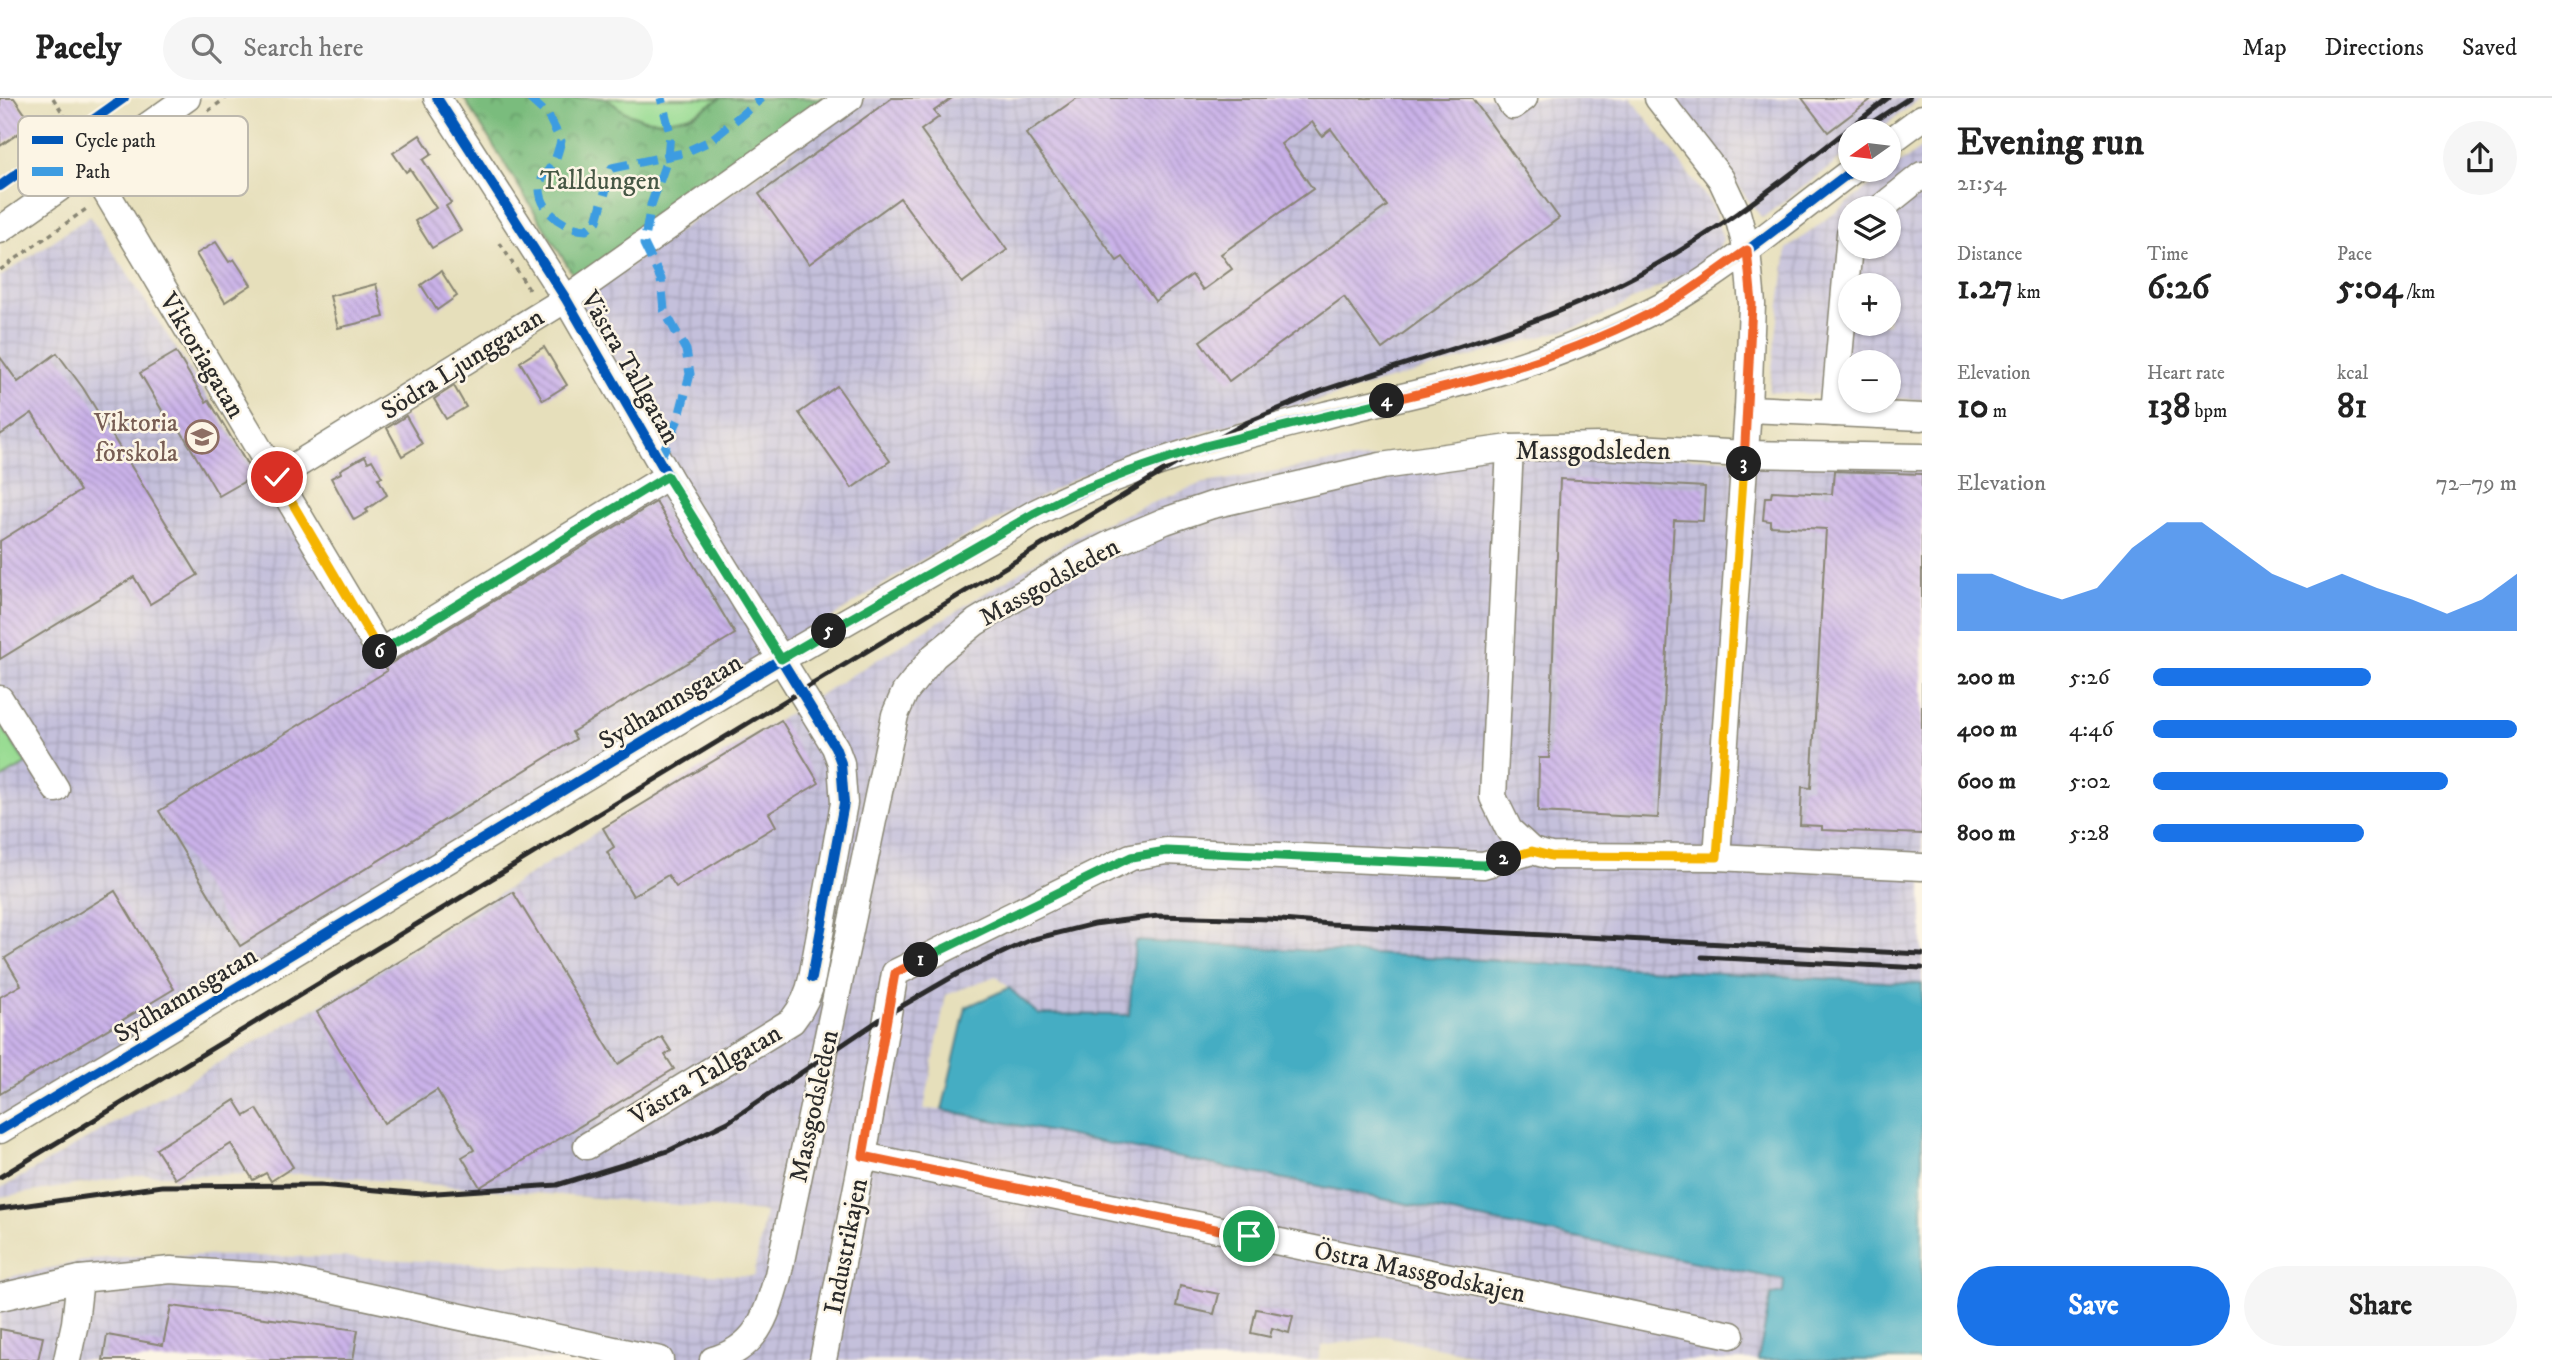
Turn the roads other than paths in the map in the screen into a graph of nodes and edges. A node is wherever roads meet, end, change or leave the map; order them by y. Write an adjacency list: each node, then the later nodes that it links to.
1 (437, 98): 18 (street, Västra Tallgatan)
2 (850, 98): 18 (street, Södra Ljunggatan)
3 (1508, 98): 4 (street)
4 (1524, 98)
5 (1658, 98): 16 (street)
6 (205, 106): 7 (street)
7 (186, 116)
8 (1922, 118): 9 (street)
9 (1901, 133)
10 (1922, 175): 14 (street)
11 (1838, 181): 16 (street, Sydhamnsgatan)
12 (47, 196): 15 (street)
13 (109, 196): 26 (street, Viktoriagatan)
14 (1896, 196)
15 (0, 230)
16 (1747, 250): 19 (street); 27 (street, Sydhamnsgatan)
17 (1848, 259): 20 (street)
18 (566, 299): 25 (street, Västra Tallgatan); 26 (street, Södra Ljunggatan)
19 (1748, 409): 20 (street); 23 (street)
20 (1834, 413): 21 (street)
21 (1922, 417)
22 (1510, 448): 23 (street, Massgodsleden); 30 (street); 39 (street, Massgodsleden)
23 (1745, 454): 24 (street, Massgodsleden); 31 (street)
24 (1922, 457)
25 (667, 476): 26 (street, Viktoriagatan); 27 (street, Västra Tallgatan)
26 (277, 477)
27 (781, 659): 33 (street, Sydhamnsgatan); 34 (street, Västra Tallgatan)
28 (0, 699): 29 (street)
29 (56, 789)
30 (1532, 851): 31 (street, Industrikajen); 35 (street, Industrikajen)
31 (1717, 857): 32 (street, Industrikajen)
32 (1922, 867)
33 (0, 1130)
34 (587, 1146)
35 (863, 1156): 38 (street, Östra Massgodskajen); 43 (street, Industrikajen)
36 (80, 1279): 37 (street); 40 (street); 41 (street)
37 (0, 1297)
38 (1731, 1335)
39 (745, 1355): 42 (street, Massgodsleden)
40 (67, 1360)
41 (660, 1360)
42 (713, 1360)
43 (823, 1360)

